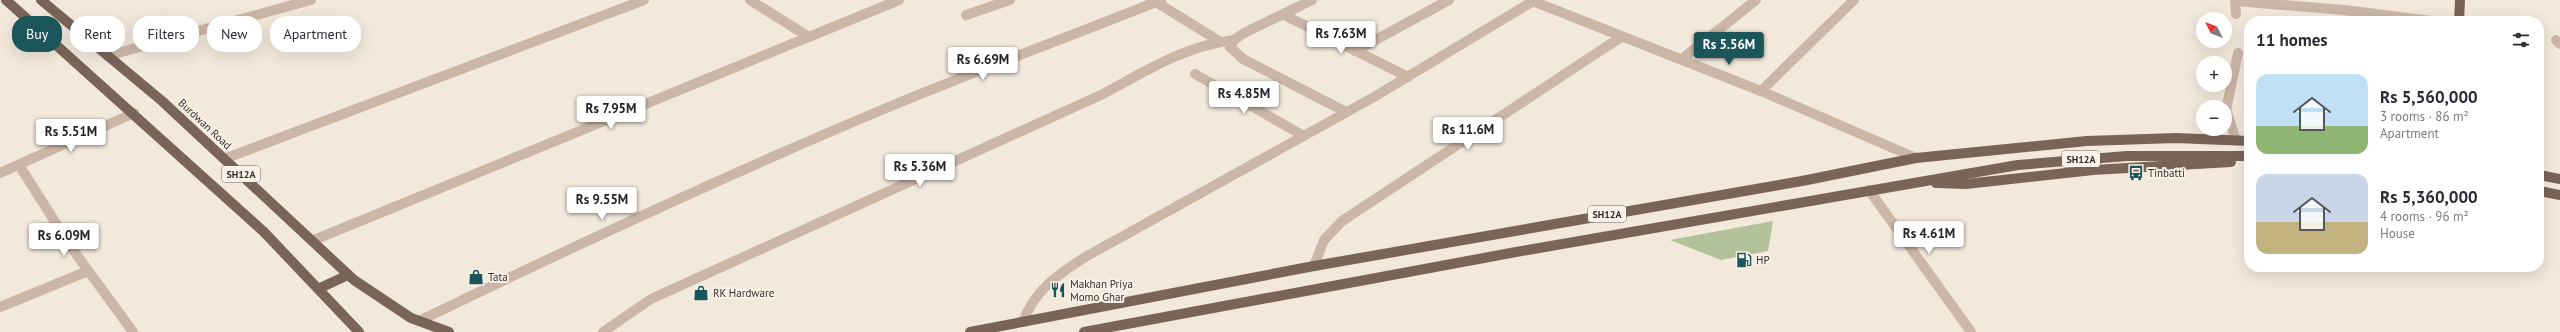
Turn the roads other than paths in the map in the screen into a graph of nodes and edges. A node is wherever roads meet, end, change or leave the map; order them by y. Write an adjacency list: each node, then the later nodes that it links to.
1 (6, 0): 32 (main road, SH12A)
2 (41, 0): 26 (main road, Burdwan Road / SH12A)
3 (311, 0): 26 (street)
4 (644, 0): 38 (street)
5 (750, 0): 21 (street)
6 (899, 0): 21 (street)
7 (1010, 0): 16 (street)
8 (1312, 0): 17 (street)
9 (1449, 0): 24 (street)
10 (1533, 0): 20 (street); 29 (street)
11 (1756, 0): 27 (street)
12 (1854, 0): 30 (street)
13 (2460, 0): 19 (main road)
14 (1159, 1): 23 (street); 54 (street)
15 (2236, 14): 18 (street)
16 (966, 15)
17 (1284, 15): 22 (street); 24 (street)
18 (2397, 16)
19 (2459, 16)
20 (1621, 37): 27 (street); 49 (street)
21 (809, 38): 48 (street)
22 (1234, 40): 23 (street); 31 (street)
23 (1219, 41): 59 (street)
24 (1355, 51): 29 (street)
25 (2238, 53): 34 (street)
26 (107, 56): 38 (main road, Burdwan Road / SH12A)
27 (1682, 59): 30 (street)
28 (1195, 74): 33 (street)
29 (1408, 78): 31 (street)
30 (1761, 91): 37 (street)
31 (1346, 112): 33 (street)
32 (134, 113): 40 (street); 52 (main road, SH12A)
33 (1304, 136): 55 (street)
34 (2236, 140): 35 (main road, SH12A); 37 (main road, SH12A)
35 (2244, 141)
36 (2244, 156): 44 (main road, SH12A)
37 (1916, 158): 49 (main road, SH12A)
38 (224, 159): 48 (main road, Burdwan Road / SH12A)
39 (2244, 161): 44 (main road, SH12A)
40 (19, 165): 41 (street); 50 (street)
41 (0, 173)
42 (2544, 176): 43 (main road)
43 (2560, 179)
44 (1915, 182): 45 (main road, SH12A)
45 (1869, 190): 61 (main road, SH12A); 62 (street)
46 (2544, 192): 47 (main road)
47 (2560, 195)
48 (314, 240): 51 (main road, Burdwan Road / SH12A)
49 (1314, 266): 55 (main road, SH12A)
50 (88, 270): 53 (street); 56 (street)
51 (348, 275): 52 (main road); 54 (main road, Burdwan Road / SH12A)
52 (320, 288): 57 (main road, SH12A)
53 (0, 307)
54 (419, 321): 58 (main road, Burdwan Road / SH12A)
55 (1023, 322): 60 (main road, SH12A)
56 (133, 332)
57 (359, 332)
58 (449, 332)
59 (603, 332)
60 (970, 332)
61 (1084, 332)
62 (1972, 332)

